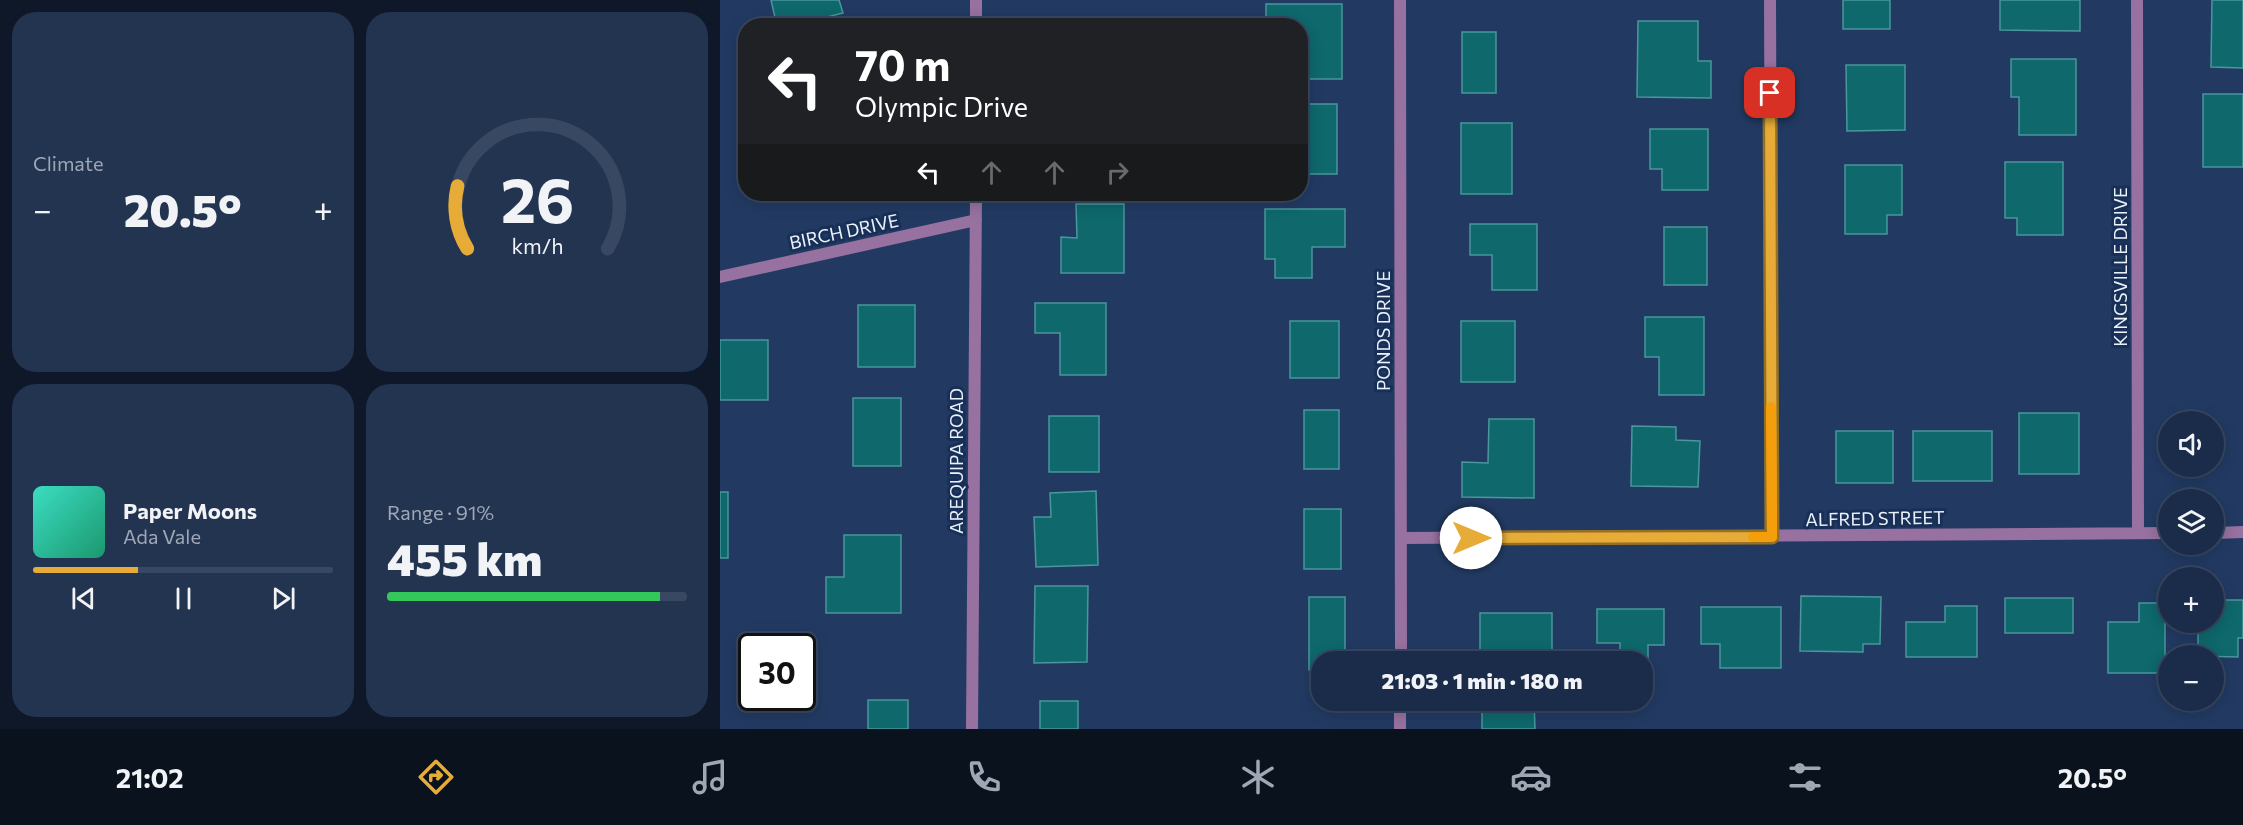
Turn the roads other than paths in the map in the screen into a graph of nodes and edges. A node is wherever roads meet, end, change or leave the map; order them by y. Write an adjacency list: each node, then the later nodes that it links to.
1 (976, 0): 5 (street)
2 (1400, 0): 14 (street, PONDS DRIVE)
3 (1770, 0): 13 (street)
4 (2137, 0): 10 (street, KINGSVILLE DRIVE)
5 (976, 18)
6 (976, 201): 7 (street, AREQUIPA ROAD)
7 (976, 220): 8 (street, BIRCH DRIVE); 17 (street, AREQUIPA ROAD)
8 (720, 277)
9 (2243, 532): 12 (street)
10 (2138, 533): 11 (street, ALFRED STREET); 13 (street, ALFRED STREET)
11 (2158, 533)
12 (2224, 533)
13 (1772, 537): 14 (street, ALFRED STREET)
14 (1402, 538): 15 (street, PONDS DRIVE)
15 (1401, 651)
16 (1400, 711): 18 (street)
17 (972, 729)
18 (1400, 729)

